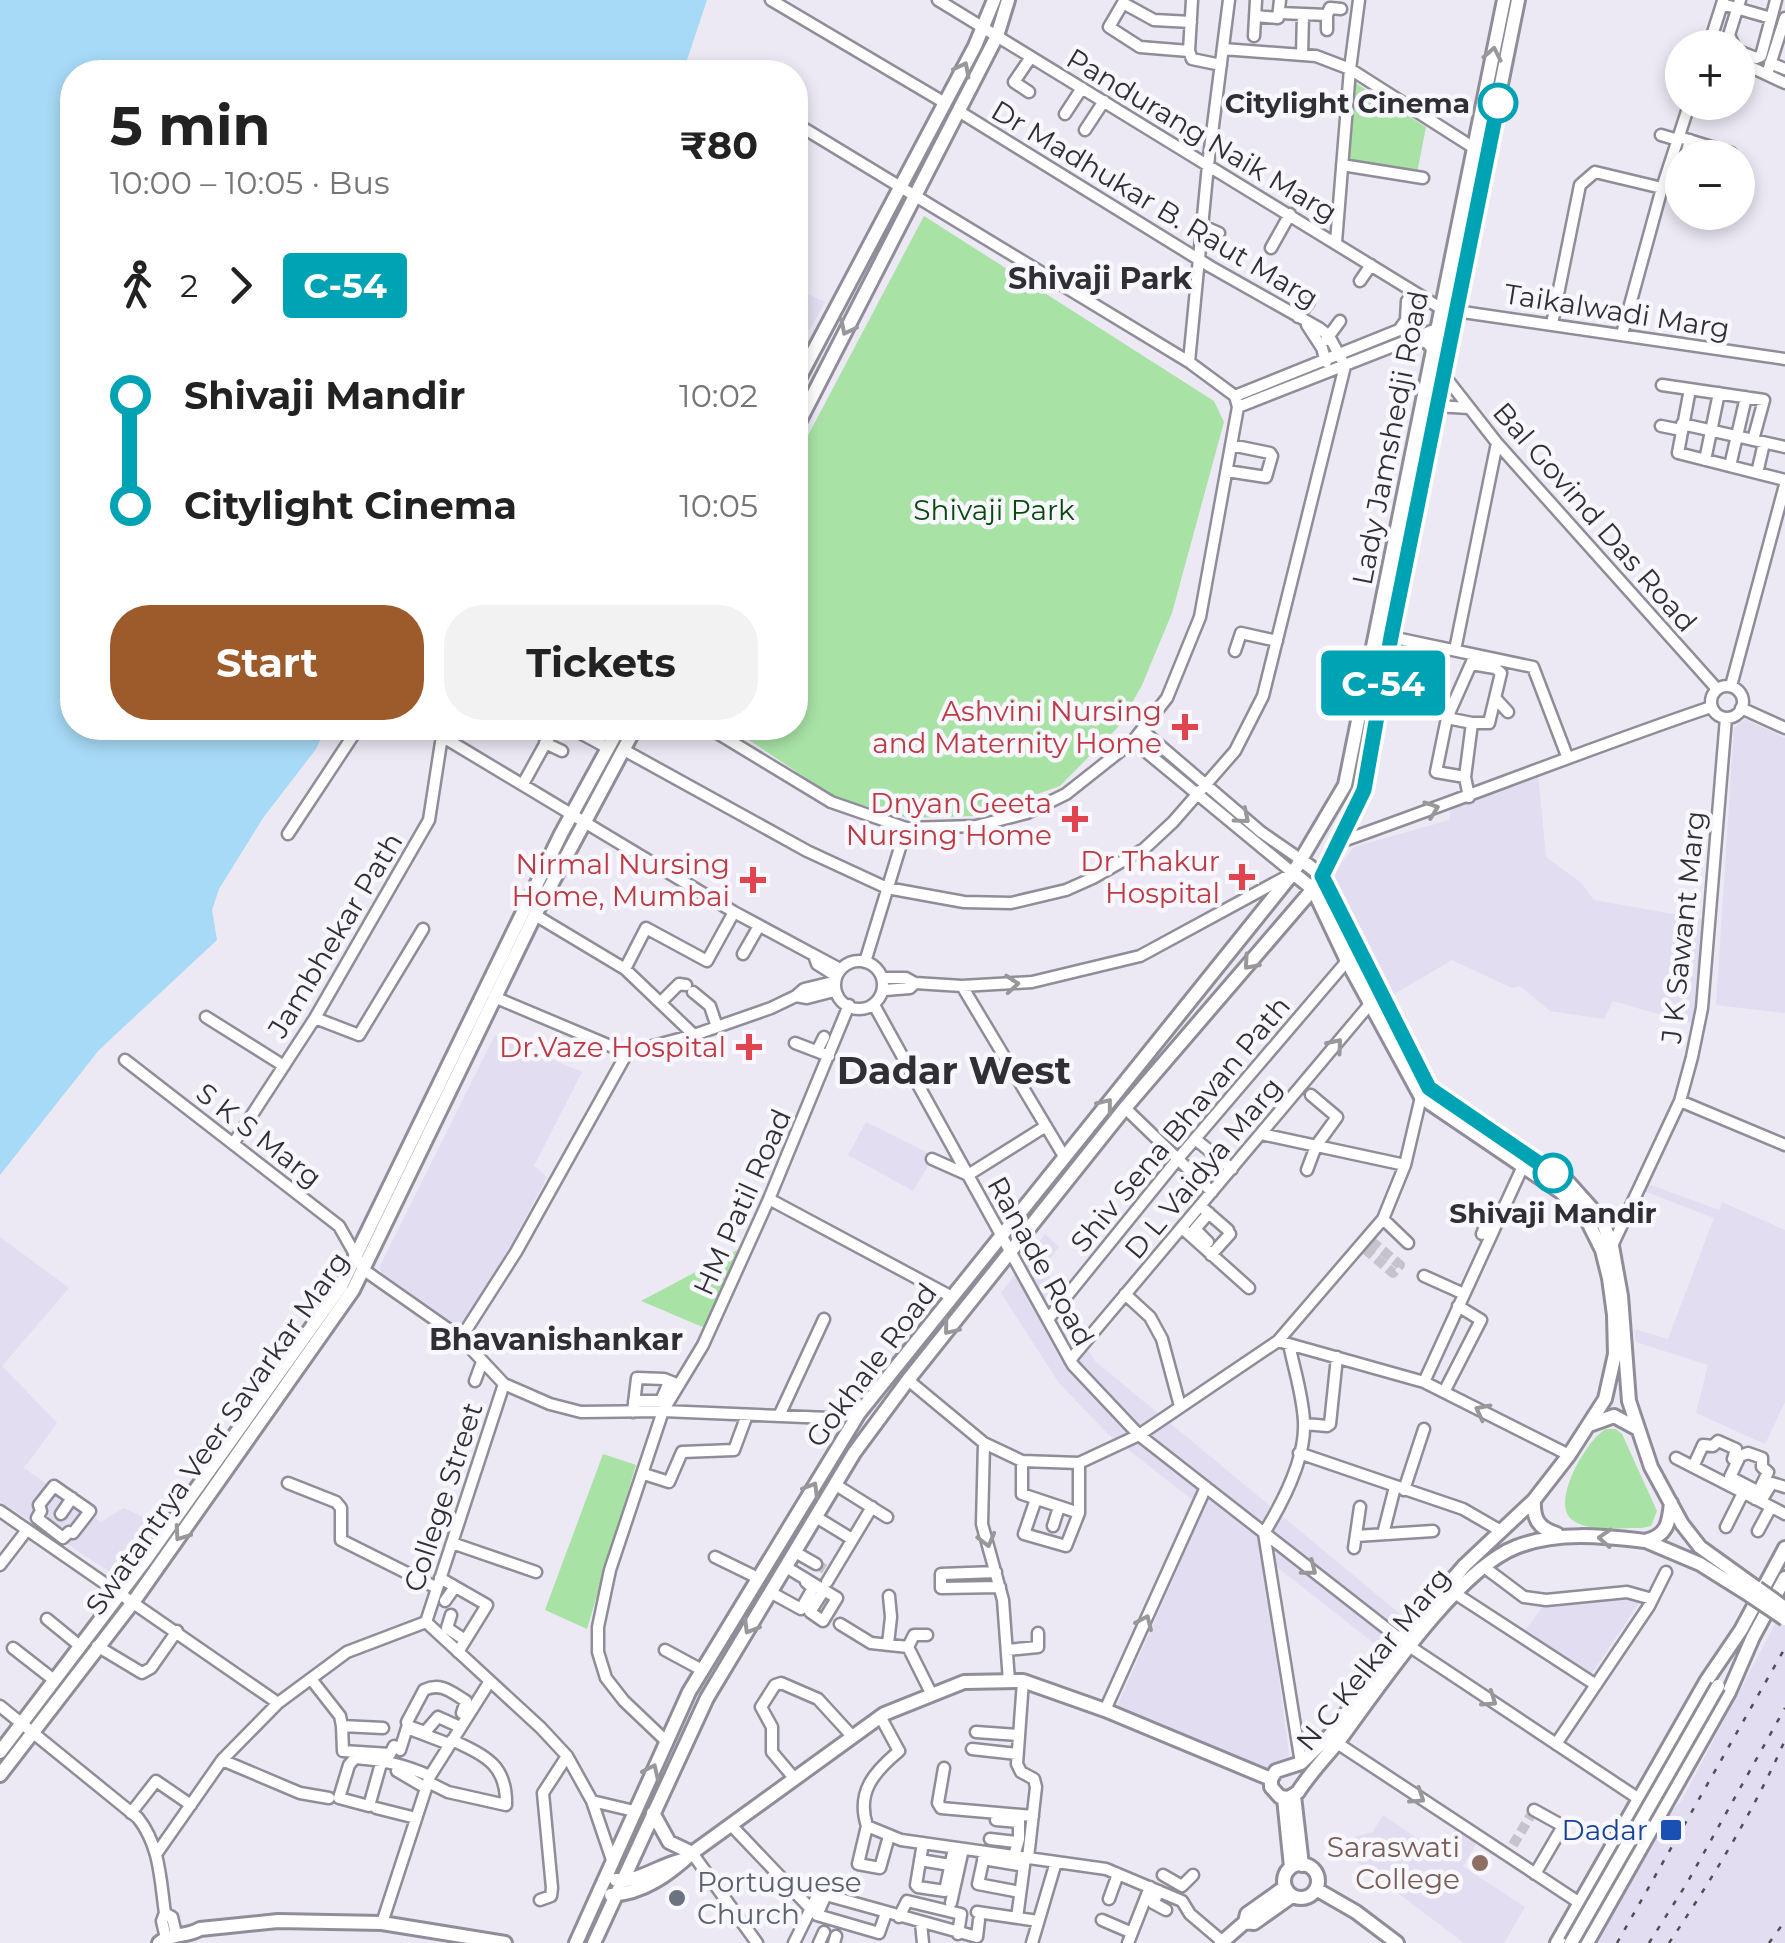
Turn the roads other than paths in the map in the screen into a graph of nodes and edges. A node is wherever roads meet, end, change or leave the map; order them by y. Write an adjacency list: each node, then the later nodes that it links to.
1 (771, 0): 43 (street)
2 (938, 0): 24 (street, Pandurang Naik Marg)
3 (994, 0): 24 (main road)
4 (1008, 0): 28 (main road)
5 (1192, 0): 23 (street)
6 (1229, 0): 30 (street)
7 (1256, 0): 20 (street)
8 (1280, 0): 17 (street)
9 (1359, 0): 38 (street)
10 (1504, 0): 53 (main road, Lady Jamshedji Road, one-way to 10)
11 (1518, 0): 73 (main road, Lady Jamshedji Road)
12 (1773, 1): 21 (street)
13 (1124, 2): 23 (street); 31 (street)
14 (1723, 2): 15 (street); 26 (street)
15 (1738, 4): 21 (street); 27 (street)
16 (1341, 9): 19 (street)
17 (1280, 13): 18 (street); 20 (street)
18 (1303, 14): 19 (street); 32 (street)
19 (1327, 15): 25 (street)
20 (1255, 16): 29 (street)
21 (1771, 18): 33 (street)
22 (1785, 18): 37 (street)
23 (1191, 22): 31 (street)
24 (984, 28): 28 (street, Pandurang Naik Marg); 43 (main road, one-way to 24)
25 (1327, 30)
26 (1714, 30)
27 (1730, 30)
28 (997, 36): 34 (street, Pandurang Naik Marg); 45 (main road)
29 (1254, 36)
30 (1223, 50): 32 (street); 35 (street)
31 (1189, 52): 35 (street)
32 (1302, 55): 38 (street)
33 (1755, 56)
34 (1031, 57): 41 (street); 42 (street, Pandurang Naik Marg)
35 (1221, 65): 54 (street)
36 (1755, 65): 37 (street)
37 (1768, 68): 39 (street); 40 (street)
38 (1350, 69): 53 (street); 55 (street)
39 (1785, 69)
40 (1785, 83)
41 (1029, 92)
42 (1079, 92): 44 (street, Pandurang Naik Marg); 46 (street)
43 (945, 103): 58 (main road)
44 (1101, 105): 49 (street); 54 (street, Pandurang Naik Marg)
45 (960, 112): 60 (main road); 67 (street, Dr Madhukar B. Raut Marg)
46 (1064, 114)
47 (1686, 120): 51 (street)
48 (808, 130): 58 (street)
49 (1085, 130)
50 (1661, 135): 51 (street)
51 (1682, 139): 52 (street)
52 (1686, 140)
53 (1474, 148): 73 (main road, Lady Jamshedji Road)
54 (1208, 165): 61 (street, Pandurang Naik Marg); 62 (street)
55 (1342, 165): 56 (street); 64 (street)
56 (1424, 178)
57 (1665, 183): 59 (street)
58 (901, 186): 60 (street); 86 (main road)
59 (1662, 188): 76 (street); 79 (street)
60 (917, 196): 87 (street); 96 (main road, one-way to 96)
61 (1290, 214): 64 (street, Pandurang Naik Marg); 65 (street)
62 (1203, 226): 63 (street); 67 (street)
63 (1219, 233)
64 (1336, 242): 68 (street, Pandurang Naik Marg)
65 (1271, 248)
66 (1218, 256): 69 (street)
67 (1200, 260): 69 (street, Dr Madhukar B. Raut Marg); 87 (street)
68 (1371, 265): 70 (street); 73 (street, Pandurang Naik Marg)
69 (1211, 268): 75 (street, Dr Madhukar B. Raut Marg)
70 (1360, 281)
71 (1406, 300): 78 (street)
72 (1309, 302): 75 (street)
73 (1450, 314): 76 (street, Taikalwadi Marg); 77 (main road, Lady Jamshedji Road); 90 (main road, Lady Jamshedji Road)
74 (1340, 320): 80 (street)
75 (1302, 321): 80 (street, Dr Madhukar B. Raut Marg); 83 (street)
76 (1552, 324): 79 (street, Taikalwadi Marg)
77 (1438, 329): 81 (street); 82 (main road, Lady Jamshedji Road)
78 (1399, 330): 81 (street); 84 (street)
79 (1622, 334): 85 (street, Taikalwadi Marg)
80 (1329, 336): 83 (street); 84 (street, Dr Madhukar B. Raut Marg)
81 (1409, 340): 82 (main road); 88 (street)
82 (1434, 350): 151 (main road, Lady Jamshedji Road)
83 (1323, 354): 84 (street); 89 (street); 95 (street)
84 (1339, 354): 88 (street, Dr Madhukar B. Raut Marg)
85 (1785, 359)
86 (808, 361)
87 (1190, 362): 95 (street)
88 (1344, 366): 89 (street); 113 (street)
89 (1329, 372): 95 (street)
90 (1443, 374): 97 (main road, Lady Jamshedji Road); 98 (street, Bal Govind Das Road)
91 (1662, 386): 92 (street)
92 (1690, 389): 93 (street); 100 (street)
93 (1719, 393): 94 (street); 101 (street)
94 (1746, 397): 102 (street); 103 (street)
95 (1236, 402): 105 (street)
96 (808, 405)
97 (1436, 406): 98 (street); 112 (main road, Lady Jamshedji Road)
98 (1469, 408): 104 (street, Bal Govind Das Road)
99 (1661, 426): 100 (street)
100 (1681, 427): 101 (street); 107 (street)
101 (1711, 430): 102 (street); 107 (street)
102 (1737, 436): 103 (street); 108 (street)
103 (1759, 441): 106 (street); 110 (street)
104 (1497, 443): 114 (street); 118 (street, Bal Govind Das Road)
105 (1231, 445): 109 (street); 109 (street)
106 (1785, 447)
107 (1705, 460): 108 (street)
108 (1730, 466): 110 (street)
109 (1227, 471): 127 (street)
110 (1757, 473): 111 (street)
111 (1785, 482): 117 (street)
112 (1391, 637): 114 (street); 150 (main road, Lady Jamshedji Road)
113 (1277, 641): 115 (street); 143 (street)
114 (1454, 650): 116 (street)
115 (1235, 651)
116 (1473, 660): 119 (street); 123 (street); 140 (street)
117 (1731, 686): 118 (street); 121 (street)
118 (1716, 689): 120 (street)
119 (1496, 700): 122 (street); 125 (street)
120 (1711, 707): 124 (street); 140 (street)
121 (1742, 708): 124 (street); 126 (street)
122 (1508, 712)
123 (1447, 718): 125 (street); 141 (street)
124 (1726, 718): 183 (street, J K Sawant Marg)
125 (1472, 723): 141 (street)
126 (1785, 728)
127 (1142, 730): 135 (street); 143 (street)
128 (350, 740): 149 (street)
129 (441, 740): 173 (street, Jambhekar Path)
130 (449, 740): 142 (street)
131 (593, 740): 137 (street)
132 (612, 740): 137 (main road, Swatantrya Veer Savarkar Marg)
133 (629, 740): 138 (main road, Swatantrya Veer Savarkar Marg)
134 (729, 740): 148 (street)
135 (1132, 741): 144 (street, N C Kelkar Marg); 148 (street)
136 (546, 742): 139 (street); 142 (street)
137 (608, 748): 146 (main road, Swatantrya Veer Savarkar Marg)
138 (624, 750): 147 (main road, Swatantrya Veer Savarkar Marg); 154 (street)
139 (562, 752)
140 (1567, 756): 145 (street)
141 (1465, 776): 145 (street)
142 (523, 784): 146 (street)
143 (1206, 785): 144 (street); 151 (street, one-way to 151)
144 (1196, 796): 152 (street, N C Kelkar Marg); 154 (street)
145 (1469, 797): 150 (street, one-way to 145)
146 (573, 813): 147 (street); 205 (main road, Swatantrya Veer Savarkar Marg)
147 (588, 821): 156 (street); 157 (main road, Swatantrya Veer Savarkar Marg)
148 (906, 828): 154 (street)
149 (288, 834)
150 (1340, 842): 153 (main road, Lady Jamshedji Road)
151 (1300, 860): 152 (main road, Lady Jamshedji Road); 153 (main road)
152 (1293, 873): 155 (main road, N C Kelkar Marg); 166 (street, one-way to 152); 191 (main road, Gokhale Road, one-way to 152)
153 (1322, 876): 155 (main road, Lady Jamshedji Road); 210 (main road)
154 (886, 888): 162 (street)
155 (1313, 888): 161 (main road, N C Kelkar Marg); 184 (main road, Gokhale Road, one-way to 184)
156 (734, 912): 159 (street); 163 (street)
157 (535, 915): 163 (street); 167 (main road, Swatantrya Veer Savarkar Marg)
158 (423, 929): 173 (street)
159 (753, 931): 160 (street); 164 (street)
160 (742, 954)
161 (1347, 961): 169 (main road, N C Kelkar Marg); 187 (street, Shiv Sena Bhavan Path)
162 (865, 962): 164 (street); 165 (street)
163 (624, 969): 168 (street)
164 (836, 979): 171 (street); 174 (street)
165 (884, 984): 166 (street); 170 (street)
166 (962, 986): 185 (street)
167 (494, 997): 178 (street); 209 (main road, Swatantrya Veer Savarkar Marg)
168 (661, 1002): 174 (street); 175 (street)
169 (1370, 1004): 182 (main road, N C Kelkar Marg); 186 (street, D L Vaidya Marg, one-way to 169)
170 (874, 1005): 171 (street); 198 (street, Ranade Road)
171 (849, 1006): 177 (street)
172 (206, 1017): 180 (street)
173 (315, 1018): 180 (street, Jambhekar Path)
174 (717, 1027): 175 (street)
175 (694, 1035): 178 (street)
176 (796, 1042): 177 (street)
177 (821, 1046): 200 (street, HM Patil Road)
178 (627, 1053): 223 (street)
179 (124, 1060): 188 (street, S K S Marg)
180 (284, 1066): 188 (street, Jambhekar Path)
181 (1312, 1095): 190 (street)
182 (1421, 1097): 194 (street); 195 (main road, N C Kelkar Marg)
183 (1680, 1100): 189 (street); 210 (street, J K Sawant Marg)
184 (1125, 1108): 193 (street); 211 (main road, Gokhale Road)
185 (1046, 1126): 191 (street); 198 (street)
186 (1262, 1134): 190 (street); 196 (street, D L Vaidya Marg)
187 (1195, 1139): 193 (street, Shiv Sena Bhavan Path); 196 (street)
188 (233, 1144): 203 (street, S K S Marg)
189 (1785, 1144)
190 (1316, 1146): 194 (street); 197 (street)
191 (1065, 1158): 206 (main road, Gokhale Road)
192 (932, 1159): 198 (street)
193 (1176, 1160): 199 (street); 222 (street, Shiv Sena Bhavan Path)
194 (1404, 1165): 202 (street)
195 (1523, 1166): 218 (street); 241 (main road, N C Kelkar Marg)
196 (1232, 1169): 199 (street, D L Vaidya Marg)
197 (1306, 1170)
198 (968, 1176): 206 (street, Ranade Road)
199 (1212, 1192): 201 (street, D L Vaidya Marg)
200 (769, 1199): 219 (street); 231 (street, HM Patil Road)
201 (1203, 1212): 204 (street, D L Vaidya Marg); 207 (street); 213 (street)
202 (1388, 1218): 208 (street); 224 (street)
203 (340, 1226): 205 (street); 212 (street, S K S Marg)
204 (1182, 1228): 213 (street); 217 (street, D L Vaidya Marg)
205 (365, 1236): 209 (street); 212 (main road, Swatantrya Veer Savarkar Marg)
206 (1001, 1236): 211 (street, Ranade Road); 219 (main road, Gokhale Road)
207 (1208, 1242)
208 (1408, 1242)
209 (377, 1245): 214 (main road, Swatantrya Veer Savarkar Marg)
210 (1612, 1246): 243 (main road)
211 (1010, 1252): 222 (street, Ranade Road); 228 (main road, Gokhale Road, one-way to 228)
212 (355, 1254): 214 (street, S K S Marg); 308 (main road, Swatantrya Veer Savarkar Marg)
213 (1211, 1254): 216 (street)
214 (364, 1270): 223 (street); 312 (main road, Swatantrya Veer Savarkar Marg, one-way to 312)
215 (1424, 1276): 218 (street)
216 (1249, 1288)
217 (1125, 1294): 226 (street, D L Vaidya Marg); 235 (street)
218 (1464, 1294): 220 (street)
219 (952, 1297): 237 (main road, Gokhale Road)
220 (1458, 1306): 230 (street); 233 (street)
221 (824, 1318): 239 (street)
222 (1048, 1318): 226 (street, Ranade Road)
223 (460, 1338): 227 (street)
224 (1284, 1342): 225 (street); 235 (street); 240 (street)
225 (1337, 1357): 230 (street); 240 (street)
226 (1070, 1360): 244 (street, Ranade Road)
227 (482, 1362): 229 (street); 232 (street)
228 (908, 1380): 245 (street); 255 (main road, Gokhale Road)
229 (475, 1381)
230 (1424, 1382): 233 (street)
231 (674, 1383): 234 (street); 234 (street); 236 (street, HM Patil Road)
232 (504, 1384): 234 (street); 289 (street, College Street)
233 (1444, 1392): 247 (street, one-way to 233)
234 (633, 1406): 236 (street)
235 (1180, 1406): 244 (street)
236 (663, 1411): 238 (street); 252 (street, HM Patil Road)
237 (859, 1413): 239 (street); 300 (main road, Gokhale Road, one-way to 237)
238 (747, 1415): 239 (street); 252 (street)
239 (779, 1416)
240 (1304, 1424): 246 (street)
241 (1587, 1426): 243 (main road); 247 (main road, N C Kelkar Marg)
242 (1424, 1429): 258 (street)
243 (1638, 1429): 265 (main road)
244 (1139, 1435): 250 (street); 256 (street, Ranade Road)
245 (984, 1443): 249 (street); 298 (street, one-way to 298)
246 (1300, 1454): 258 (street); 283 (street)
247 (1569, 1455): 262 (main road, N C Kelkar Marg)
248 (1676, 1458): 251 (street)
249 (1022, 1461): 250 (street); 264 (street)
250 (1079, 1463): 269 (street)
251 (1693, 1467): 253 (street); 260 (street)
252 (644, 1474): 351 (street, HM Patil Road)
253 (1725, 1475)
254 (288, 1482): 302 (street)
255 (836, 1485): 266 (street); 274 (main road, Gokhale Road)
256 (1206, 1487): 283 (street, Ranade Road); 343 (street, one-way to 256)
257 (1785, 1487): 263 (street)
258 (1400, 1488): 280 (street); 284 (street)
259 (1047, 1490): 264 (street)
260 (1744, 1492): 263 (street); 276 (street)
261 (72, 1498): 270 (street); 278 (street); 278 (street)
262 (1534, 1500): 280 (main road, N C Kelkar Marg); 285 (main road)
263 (1762, 1500): 271 (street); 282 (street)
264 (1041, 1501): 267 (street); 269 (street)
265 (1671, 1503): 288 (main road); 307 (main road)
266 (872, 1507): 273 (street); 286 (street)
267 (1060, 1507): 269 (street); 275 (street)
268 (1360, 1507): 284 (street)
269 (1079, 1513)
270 (61, 1514)
271 (1785, 1514)
272 (3, 1515): 277 (street); 279 (street)
273 (887, 1516)
274 (816, 1517): 286 (street); 291 (main road, Gokhale Road)
275 (1052, 1526)
276 (1726, 1526)
277 (0, 1528)
278 (50, 1528): 287 (street)
279 (27, 1530): 287 (street); 293 (street)
280 (1502, 1530): 325 (main road, N C Kelkar Marg)
281 (1433, 1531): 284 (street)
282 (1758, 1531)
283 (1264, 1533): 325 (street, Ranade Road, one-way to 325); 361 (street)
284 (1383, 1534)
285 (1564, 1536): 288 (main road, N C Kelkar Marg, one-way to 285); 294 (main road, N C Kelkar Marg)
286 (852, 1539): 299 (street)
287 (41, 1540): 308 (street)
288 (1646, 1541): 307 (main road, N C Kelkar Marg)
289 (452, 1543): 296 (street); 302 (street, College Street)
290 (1785, 1548): 323 (main road)
291 (795, 1552): 295 (main road, Gokhale Road); 299 (street)
292 (715, 1556): 300 (street)
293 (0, 1564)
294 (1484, 1567): 309 (main road, N C Kelkar Marg); 311 (street)
295 (786, 1568): 299 (street); 306 (main road, Gokhale Road); 306 (street)
296 (536, 1572)
297 (1666, 1572): 311 (street)
298 (990, 1573): 304 (street); 305 (street); 305 (street)
299 (825, 1576)
300 (758, 1578): 334 (main road, Gokhale Road)
301 (1785, 1578): 323 (main road)
302 (438, 1583): 303 (street); 318 (street, College Street)
303 (454, 1587): 313 (street); 324 (street)
304 (1000, 1587): 305 (street); 332 (street)
305 (985, 1588)
306 (770, 1592): 376 (main road, Gokhale Road, one-way to 376)
307 (1754, 1592): 314 (main road, bridge); 317 (main road, bridge)
308 (120, 1594): 312 (street); 327 (main road, Swatantrya Veer Savarkar Marg)
309 (1456, 1594): 325 (main road, N C Kelkar Marg); 339 (street)
310 (889, 1596): 326 (street)
311 (1652, 1600): 339 (street)
312 (134, 1601): 320 (street); 328 (main road, Swatantrya Veer Savarkar Marg)
313 (446, 1601)
314 (1785, 1608)
315 (451, 1615): 324 (street)
316 (47, 1619): 327 (street)
317 (1785, 1619)
318 (426, 1622): 333 (street); 335 (street, College Street)
319 (840, 1624): 326 (street)
320 (177, 1631): 328 (street); 341 (street)
321 (922, 1631): 329 (street)
322 (1038, 1634): 332 (street)
323 (1747, 1634): 370 (main road); 419 (main road); 442 (main road, bridge)
324 (465, 1640): 333 (street)
325 (1405, 1643): 353 (main road, N C Kelkar Marg); 355 (street, Ranade Road, one-way to 355); 361 (main road, N C Kelkar Marg)
326 (888, 1644): 329 (street)
327 (80, 1646): 336 (main road, Swatantrya Veer Savarkar Marg)
328 (98, 1646): 347 (main road, Swatantrya Veer Savarkar Marg)
329 (908, 1647): 340 (street)
330 (14, 1648): 336 (street)
331 (665, 1650): 334 (street)
332 (1007, 1650): 338 (street)
333 (458, 1652): 337 (street)
334 (702, 1670): 351 (main road, Gokhale Road)
335 (311, 1678): 341 (street, College Street); 346 (street)
336 (54, 1680): 347 (main road, Swatantrya Veer Savarkar Marg)
337 (490, 1680): 345 (street); 358 (street)
338 (1016, 1681): 340 (main road); 343 (main road); 354 (street)
339 (1596, 1685): 355 (street)
340 (931, 1693): 344 (main road)
341 (278, 1703): 359 (street, College Street)
342 (0, 1706): 347 (street)
343 (1105, 1710): 366 (main road)
344 (880, 1716): 350 (main road); 383 (street)
345 (460, 1722): 345 (street); 352 (street)
346 (342, 1726): 348 (street); 352 (street)
347 (28, 1728): 357 (main road, Swatantrya Veer Savarkar Marg); 364 (main road, Swatantrya Veer Savarkar Marg); 377 (street)
348 (382, 1728)
349 (976, 1732): 354 (street)
350 (851, 1735): 365 (main road); 365 (street)
351 (666, 1740): 375 (main road, Gokhale Road, one-way to 351)
352 (451, 1742): 367 (street); 367 (street)
353 (1336, 1743): 368 (main road, N C Kelkar Marg); 399 (street, one-way to 399)
354 (1014, 1744): 356 (street); 378 (street)
355 (1556, 1744): 370 (street, Ranade Road)
356 (972, 1748)
357 (0, 1752)
358 (568, 1756): 371 (street); 411 (street)
359 (222, 1760): 369 (street); 372 (street, College Street)
360 (382, 1760): 360 (street); 367 (street)
361 (1295, 1766): 366 (main road, N C Kelkar Marg)
362 (944, 1768): 380 (street)
363 (397, 1771): 367 (street)
364 (0, 1775)
365 (794, 1778): 382 (main road)
366 (1271, 1778): 368 (main road)
367 (426, 1783): 379 (street)
368 (1293, 1794): 397 (main road)
369 (328, 1798)
370 (1639, 1799): 414 (main road)
371 (592, 1801): 375 (street); 392 (street)
372 (191, 1804): 377 (street); 389 (street, College Street)
373 (376, 1808): 379 (street)
374 (1534, 1810): 399 (street)
375 (634, 1811): 392 (main road, Gokhale Road)
376 (653, 1812): 390 (main road); 404 (main road, Gokhale Road)
377 (131, 1813): 389 (street)
378 (1032, 1816): 380 (street); 394 (street)
379 (412, 1817): 423 (street)
380 (1019, 1818): 381 (street); 386 (street)
381 (996, 1820)
382 (731, 1825): 390 (main road); 415 (street)
383 (867, 1826): 384 (street); 384 (street)
384 (889, 1836): 387 (street)
385 (990, 1839): 386 (street)
386 (1016, 1842): 394 (street)
387 (922, 1844): 388 (street); 393 (street)
388 (958, 1849): 391 (street); 396 (street); 413 (street)
389 (157, 1853): 428 (street)
390 (688, 1856): 404 (main road); 437 (street)
391 (984, 1856): 394 (street); 407 (street)
392 (612, 1860): 401 (main road, Gokhale Road)
393 (920, 1860): 396 (street); 396 (street)
394 (1023, 1860): 395 (street); 407 (street)
395 (1056, 1862): 398 (street); 422 (street)
396 (950, 1865)
397 (1297, 1866): 405 (main road); 406 (main road)
398 (1118, 1874): 408 (street); 410 (street)
399 (1535, 1874): 414 (street)
400 (1163, 1875): 402 (street)
401 (604, 1876): 404 (main road); 409 (main road, Gokhale Road)
402 (1176, 1884): 408 (street); 412 (street)
403 (822, 1886): 415 (street)
404 (619, 1888): 409 (main road); 436 (main road, Gokhale Road)
405 (1316, 1889): 406 (main road); 440 (main road)
406 (1288, 1891): 431 (main road)
407 (1020, 1892): 420 (street)
408 (1163, 1893): 412 (street); 416 (street); 429 (street)
409 (597, 1894): 435 (main road, Gokhale Road)
410 (1110, 1898)
411 (540, 1900)
412 (1182, 1902): 431 (street)
413 (951, 1903)
414 (1580, 1903): 419 (street); 441 (main road)
415 (810, 1908): 426 (street)
416 (1166, 1910)
417 (886, 1913): 417 (street); 418 (street)
418 (899, 1917): 424 (street); 427 (street)
419 (1601, 1917): 443 (main road)
420 (1017, 1918): 422 (street); 430 (street)
421 (1102, 1920): 429 (street)
422 (1038, 1921): 439 (street)
423 (382, 1923): 425 (main road); 434 (main road)
424 (922, 1924): 427 (street); 438 (street)
425 (200, 1929): 428 (main road); 433 (street)
426 (803, 1933)
427 (958, 1934): 430 (street)
428 (168, 1935): 432 (main road)
429 (1129, 1938)
430 (977, 1940)
431 (1222, 1942)
432 (148, 1943)
433 (206, 1943)
434 (505, 1943)
435 (576, 1943)
436 (594, 1943)
437 (757, 1943)
438 (923, 1943)
439 (1032, 1943)
440 (1397, 1943)
441 (1556, 1943)
442 (1572, 1943)
443 (1586, 1943)

